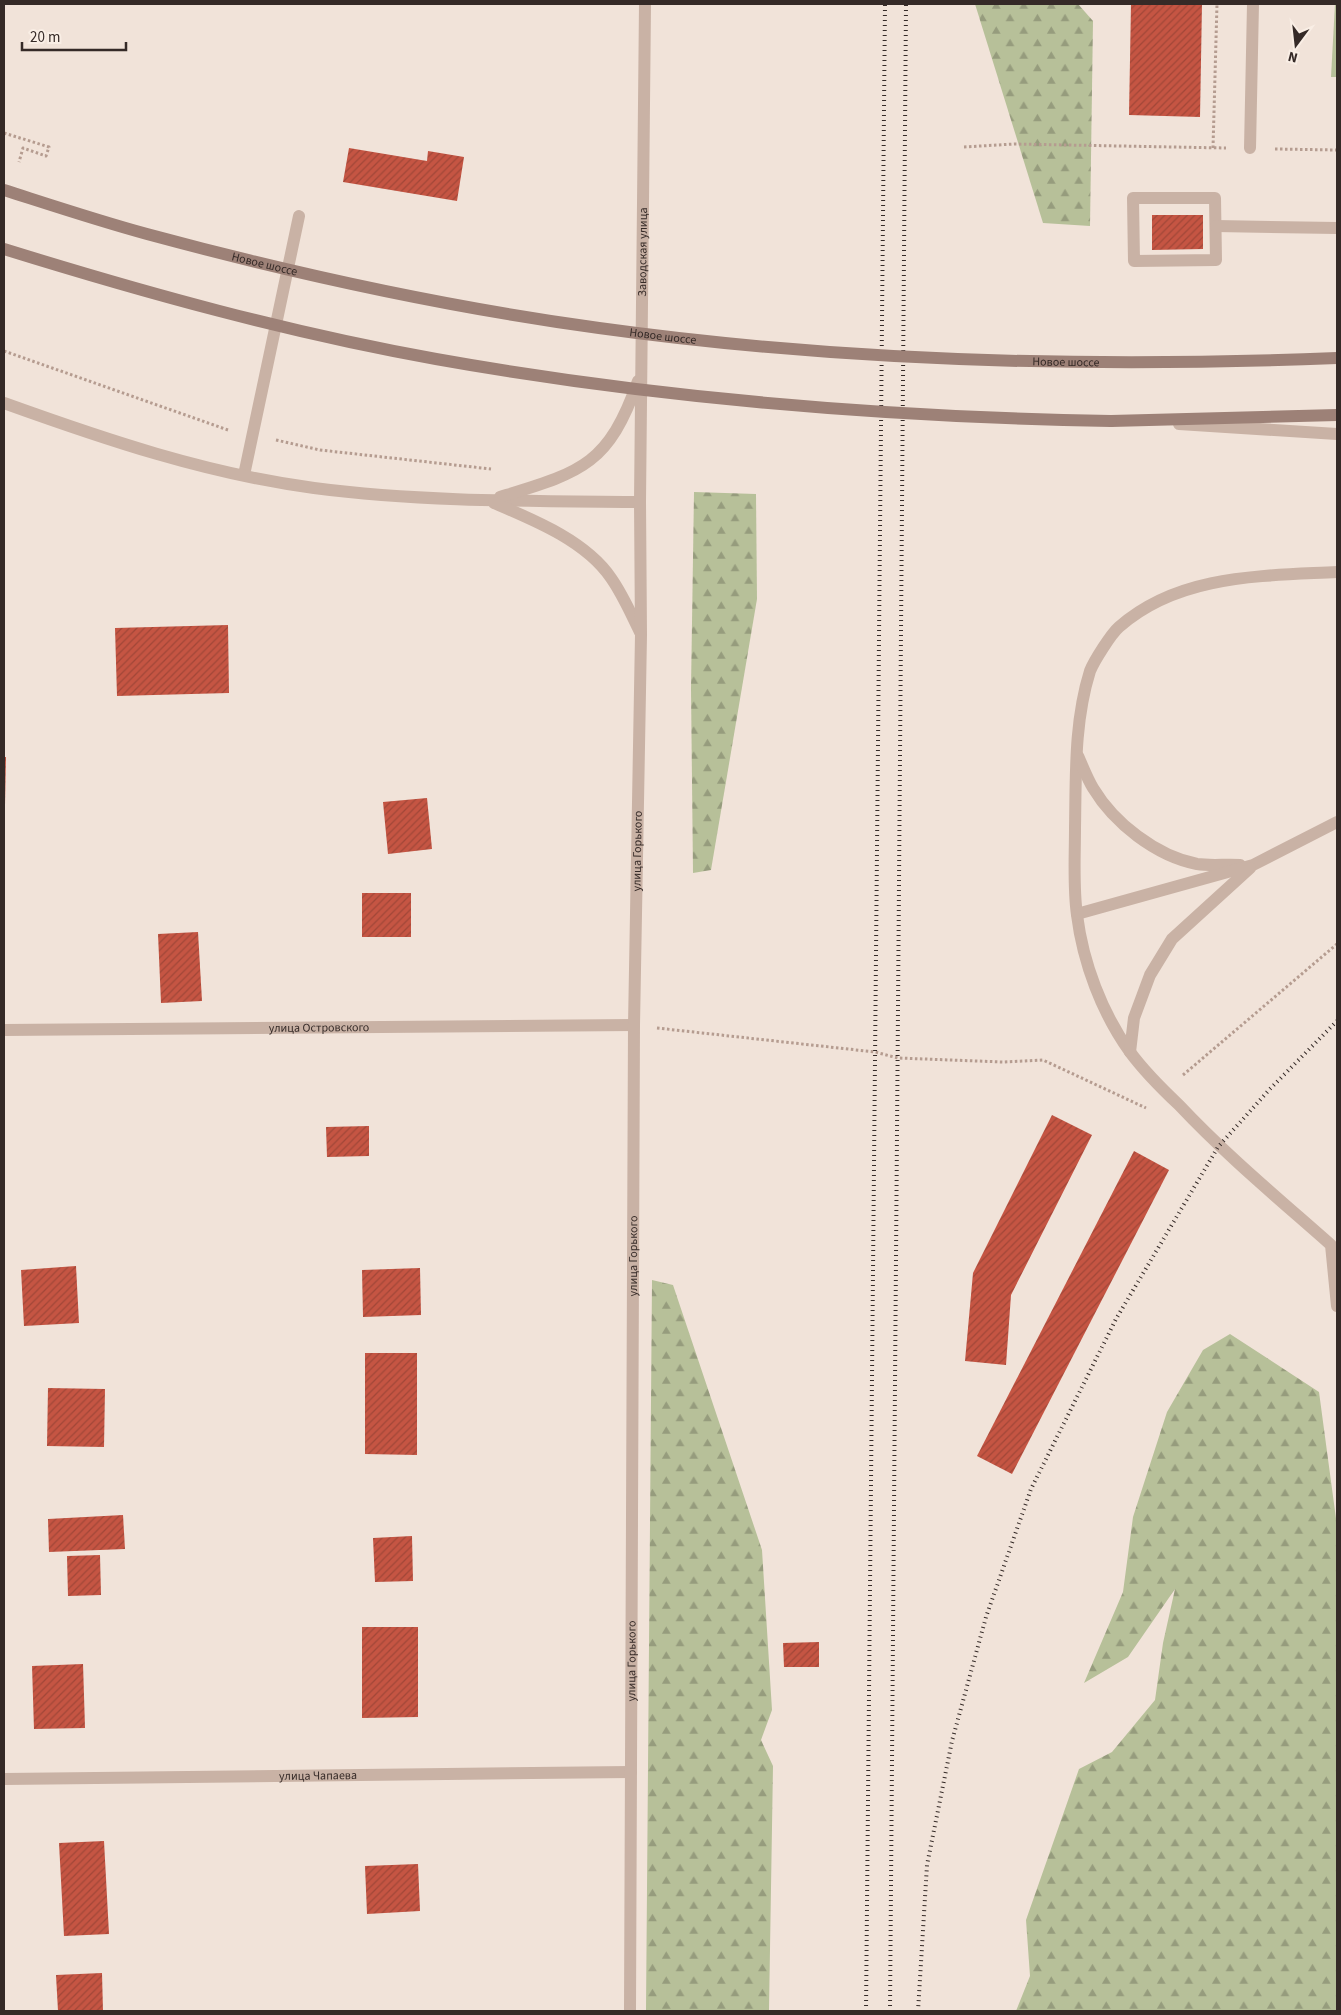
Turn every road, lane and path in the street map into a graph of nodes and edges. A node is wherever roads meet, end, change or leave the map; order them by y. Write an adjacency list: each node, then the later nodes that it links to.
1 (645, 4): 15 (street, Заводская улица)
2 (1217, 4): 5 (path)
3 (1253, 4): 6 (street)
4 (4, 133): 8 (path)
5 (964, 147)
6 (1250, 148): 7 (path)
7 (1337, 150)
8 (19, 162)
9 (4, 190): 14 (main road, Новое шоссе, bridge)
10 (299, 216): 20 (street)
11 (1216, 226): 11 (street); 12 (street)
12 (1337, 228)
13 (4, 249): 18 (main road, bridge)
14 (1337, 358)
15 (642, 370): 21 (street); 22 (street, Заводская улица)
16 (4, 403): 20 (street)
17 (1337, 416): 18 (main road)
18 (1111, 421): 19 (street)
19 (1337, 434)
20 (244, 475): 21 (street)
21 (488, 500): 22 (street); 24 (street)
22 (640, 502): 24 (street, улица Горького)
23 (1337, 572): 25 (street)
24 (641, 635): 30 (street, улица Горького)
25 (1076, 752): 27 (street); 28 (street)
26 (1337, 822): 27 (street)
27 (1254, 865): 28 (street); 32 (street)
28 (1077, 914): 32 (street)
29 (1337, 944): 33 (path)
30 (634, 1025): 31 (street, улица Островского); 34 (path); 37 (street, улица Горького)
31 (4, 1030)
32 (1130, 1052): 33 (street)
33 (1164, 1091): 35 (street)
34 (1147, 1109)
35 (1334, 1247): 36 (street)
36 (1337, 1306)
37 (631, 1772): 38 (street, улица Чапаева); 39 (street, улица Горького)
38 (4, 1779)
39 (630, 2011)

